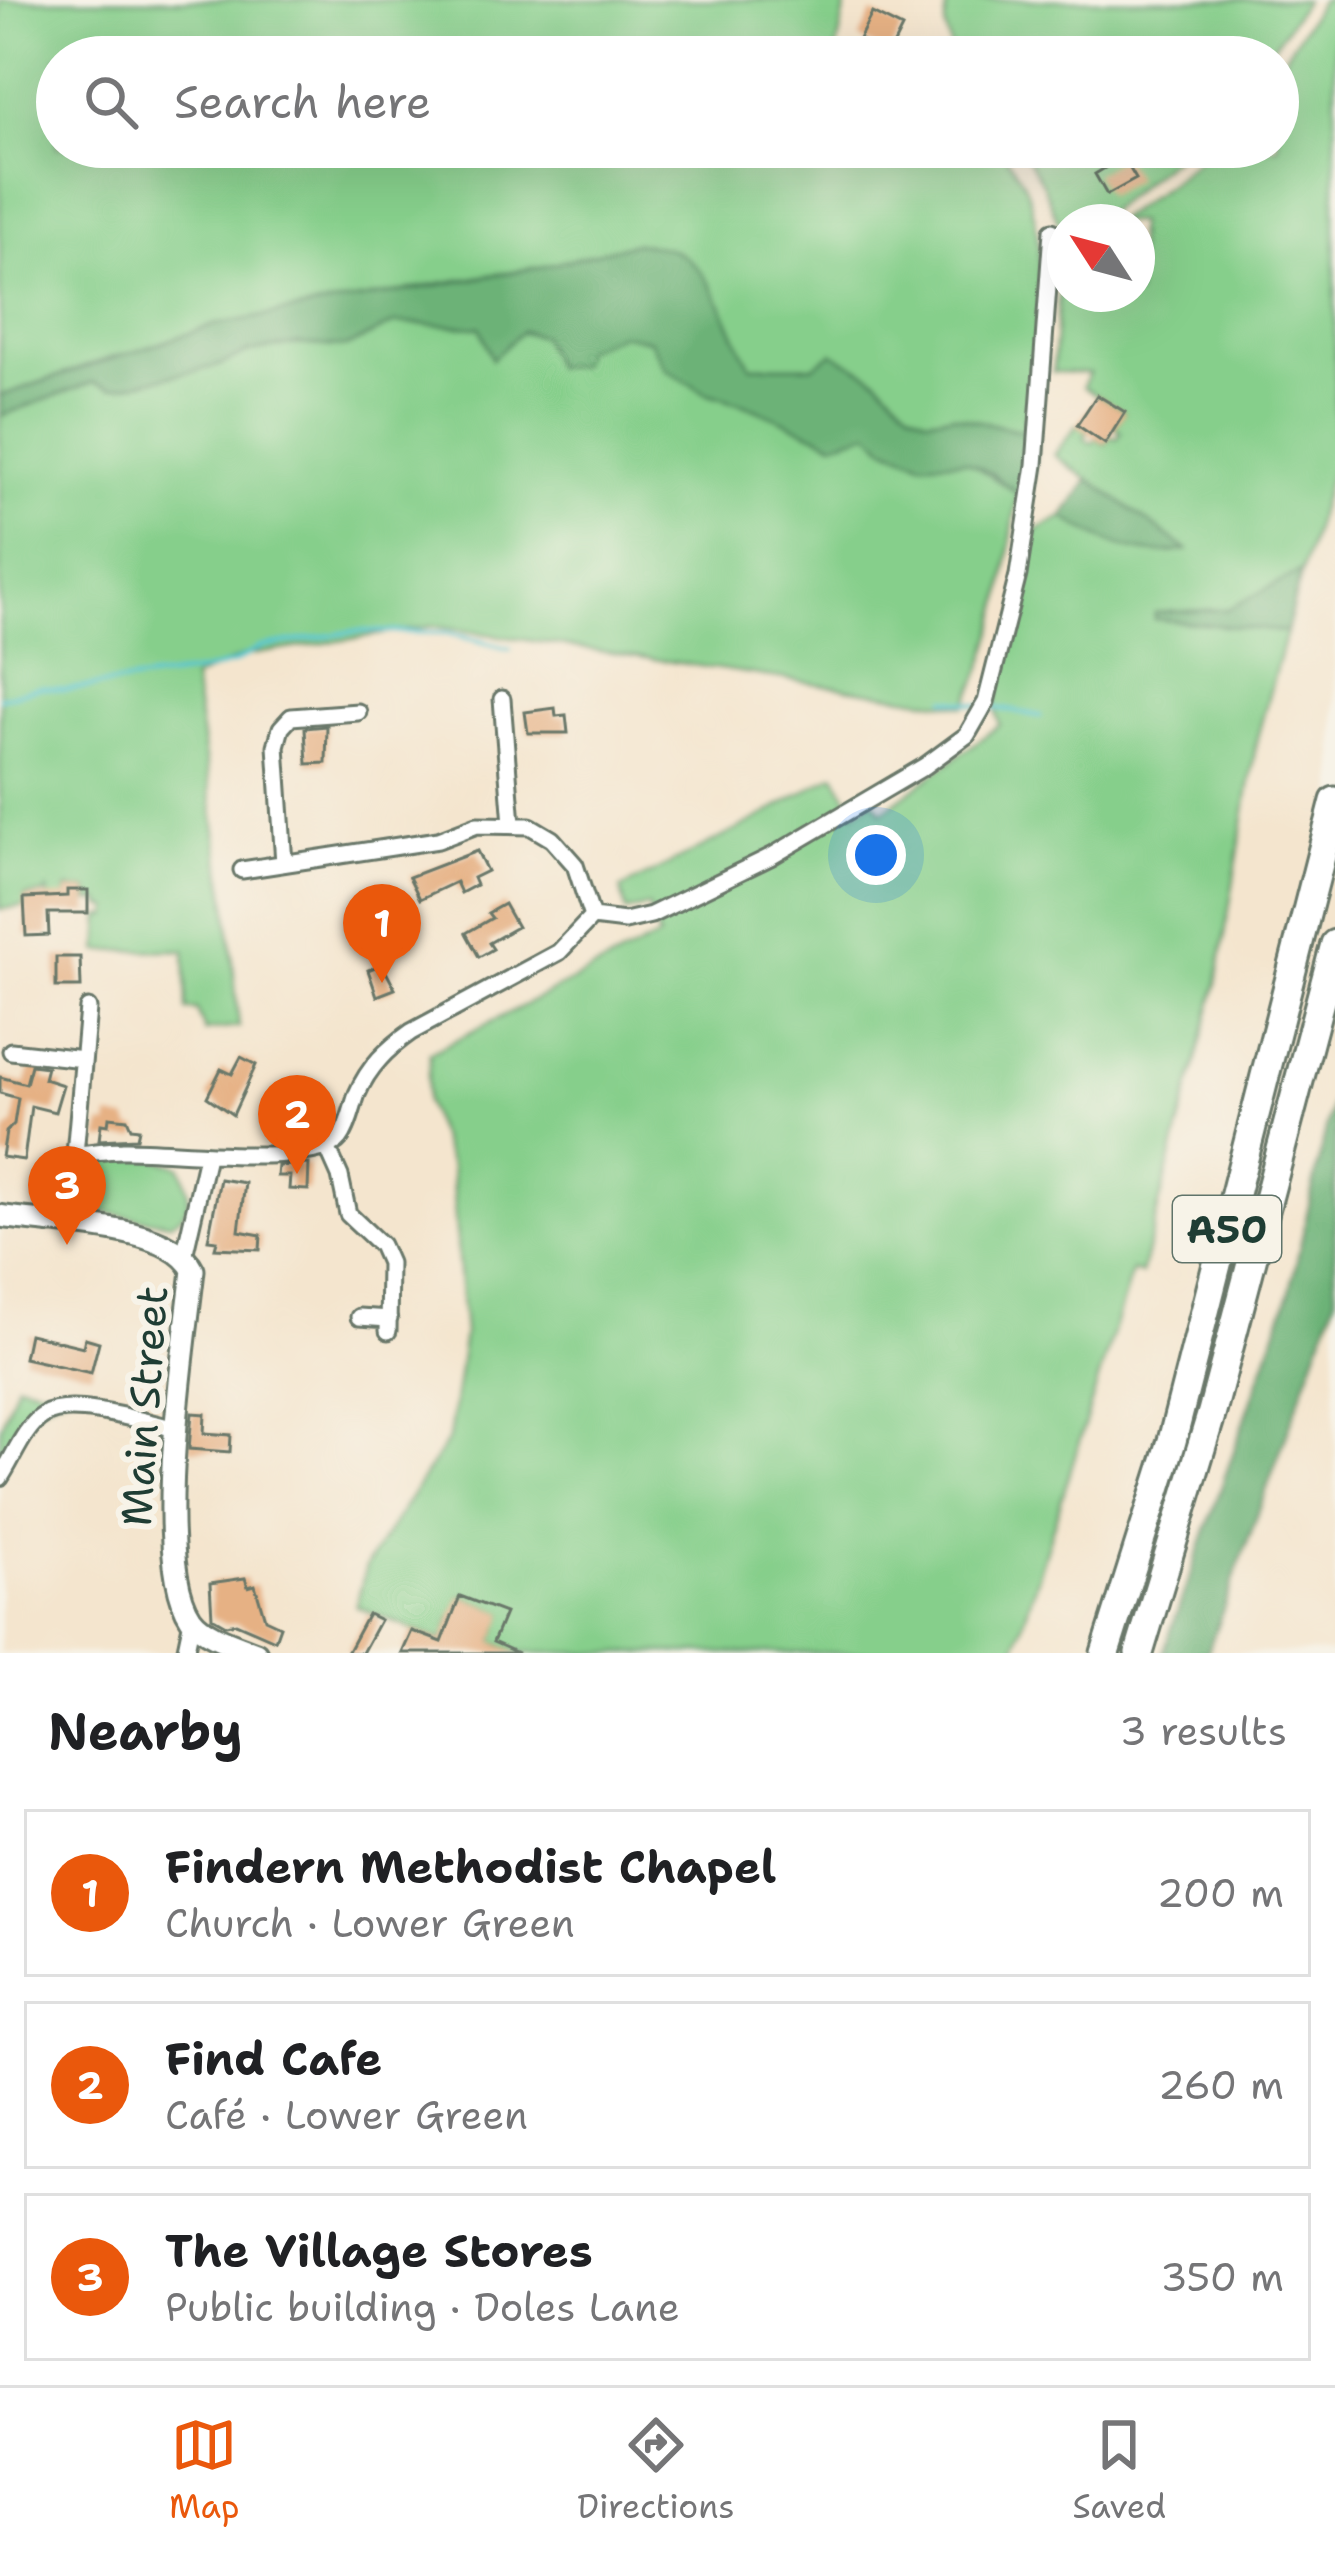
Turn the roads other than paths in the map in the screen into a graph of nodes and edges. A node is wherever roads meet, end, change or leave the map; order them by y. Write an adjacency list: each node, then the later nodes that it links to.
1 (1047, 300): 8 (street)
2 (502, 698): 5 (street)
3 (358, 712): 6 (street)
4 (1335, 801): 25 (highway, A50)
5 (512, 824): 6 (street); 8 (street)
6 (284, 863): 7 (street)
7 (242, 870)
8 (592, 917): 13 (street)
9 (1335, 944): 26 (highway, A50)
10 (88, 1008): 12 (street)
11 (11, 1051): 12 (street)
12 (83, 1059): 14 (street)
13 (328, 1149): 15 (street); 19 (street)
14 (75, 1154): 15 (street); 17 (street)
15 (207, 1156): 18 (street)
16 (0, 1216): 17 (street)
17 (50, 1225): 18 (street)
18 (184, 1256): 20 (street, Main Street)
19 (358, 1317)
20 (176, 1429): 21 (street); 22 (street, Main Street)
21 (0, 1478)
22 (197, 1624): 23 (street); 24 (street)
23 (185, 1653)
24 (256, 1653)
25 (1105, 1653)
26 (1139, 1653)

